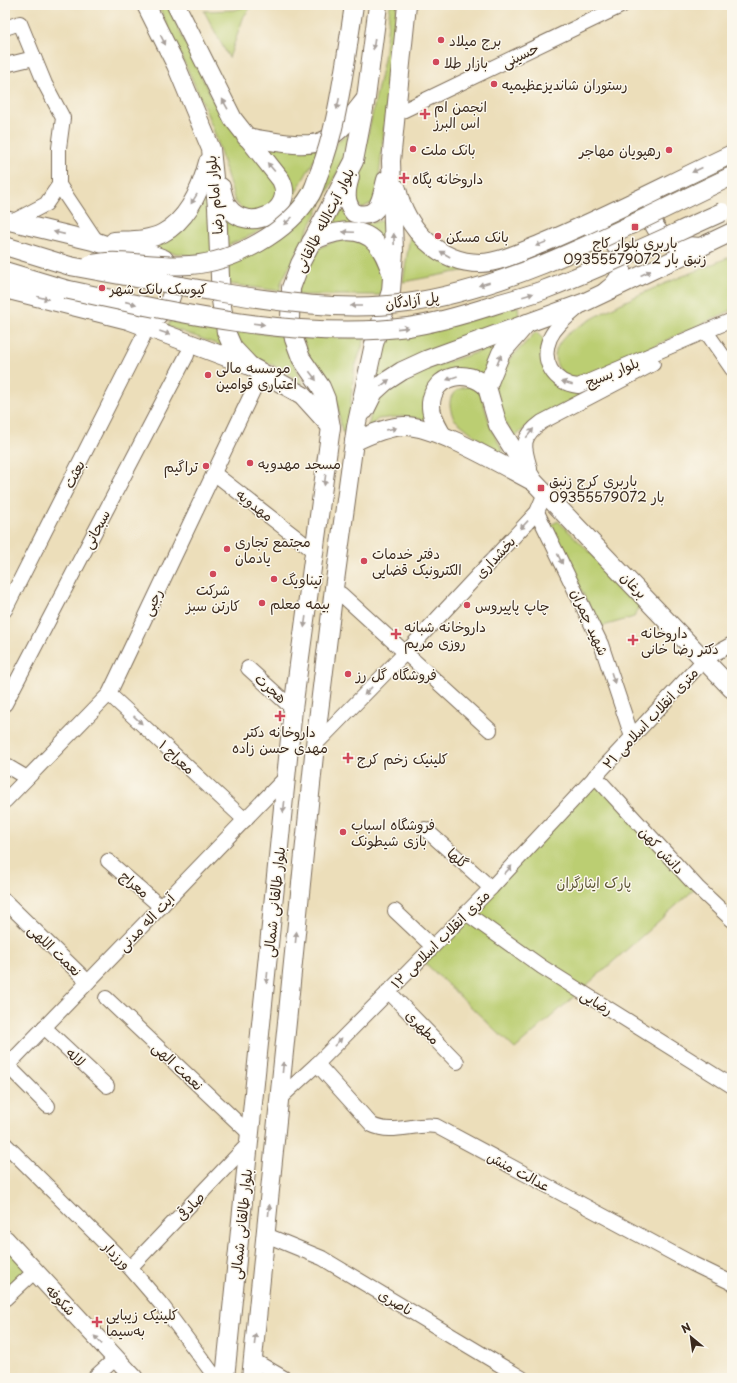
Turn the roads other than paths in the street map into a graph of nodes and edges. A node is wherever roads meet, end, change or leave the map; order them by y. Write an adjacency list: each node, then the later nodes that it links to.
1 (146, 5): 13 (main road, بلوار امام رضا, one-way to 13)
2 (176, 5): 12 (main road, one-way to 2)
3 (354, 5): 28 (main road, one-way to 28, bridge)
4 (378, 5): 10 (main road, بلوار آیت‌الله طالقانی, one-way to 10)
5 (407, 5): 11 (main road)
6 (623, 5): 11 (street, حسینی)
7 (5, 28): 8 (street)
8 (34, 58): 9 (street); 18 (street)
9 (5, 65)
10 (366, 98): 12 (main road); 15 (main road, بلوار آیت‌الله طالقانی)
11 (394, 115): 16 (main road)
12 (246, 137): 13 (main road, one-way to 12)
13 (211, 150): 24 (main road, one-way to 24); 41 (main road, بلوار امام رضا)
14 (732, 154): 19 (main road, one-way to 19)
15 (354, 161): 16 (main road); 25 (main road, بلوار آیت‌الله طالقانی)
16 (391, 161): 22 (main road, one-way to 16); 30 (main road, one-way to 16)
17 (732, 176): 28 (main road, پل آزادگان, one-way to 28, bridge)
18 (59, 185): 21 (street); 24 (street)
19 (666, 185): 22 (main road); 27 (main road)
20 (727, 210): 29 (main road, پل آزادگان, one-way to 20, bridge)
21 (9, 221): 24 (main road, one-way to 21)
22 (575, 230): 32 (main road)
23 (728, 235): 27 (main road)
24 (97, 242): 34 (main road)
25 (311, 242): 30 (main road, one-way to 25); 43 (main road, بلوار آیت‌الله طالقانی, one-way to 43)
26 (5, 246): 28 (main road, پل آزادگان)
27 (701, 247): 32 (main road, one-way to 27)
28 (70, 266)
29 (5, 271)
30 (392, 275): 44 (main road)
31 (5, 289): 34 (main road, one-way to 34)
32 (601, 295): 33 (main road)
33 (583, 303): 36 (main road); 37 (street, بلوار بسیج, one-way to 33)
34 (128, 320): 41 (main road, one-way to 41)
35 (732, 320): 37 (street)
36 (528, 323): 42 (main road, one-way to 36); 44 (main road, one-way to 36)
37 (707, 332): 40 (street); 47 (street, one-way to 37)
38 (143, 337): 50 (street, بعثت)
39 (187, 355): 59 (street, سبحانی)
40 (732, 368)
41 (255, 371): 43 (main road); 46 (street, رجبی)
42 (487, 387): 45 (main road, one-way to 45); 47 (main road, برغان)
43 (331, 427): 49 (main road, بلوار طالقانی شمالی, one-way to 49)
44 (355, 434): 45 (main road, برغان, one-way to 45); 63 (main road, بلوار طالقانی شمالی)
45 (442, 435): 47 (main road, برغان)
46 (214, 474): 49 (street, مهدویه); 58 (street, رجبی)
47 (540, 488): 48 (street, بخشداری); 55 (main road, برغان)
48 (537, 512): 54 (street, بخشداری, one-way to 54); 62 (street, شهید چمران, one-way to 62)
49 (315, 552): 60 (main road, بلوار طالقانی شمالی, one-way to 60)
50 (10, 587): 52 (street, بعثت)
51 (341, 594): 54 (street)
52 (5, 610)
53 (732, 644): 55 (street, ۲۱ متری انقلاب اسلامی)
54 (406, 652): 61 (street); 63 (street, بخشداری, one-way to 63)
55 (705, 660): 57 (main road, برغان); 62 (street, ۲۱ متری انقلاب اسلامی)
56 (248, 668): 60 (street, هجرت)
57 (732, 690)
58 (109, 694): 67 (street, رجبی); 69 (street, معراج ۱, one-way to 69)
59 (5, 704)
60 (293, 709): 65 (main road, بلوار طالقانی شمالی)
61 (490, 730)
62 (632, 737): 66 (street, ۲۱ متری انقلاب اسلامی)
63 (315, 745): 88 (main road, بلوار طالقانی شمالی, one-way to 63)
64 (5, 765): 67 (street)
65 (287, 776): 69 (street, آیت اله مدنی); 90 (main road, بلوار طالقانی شمالی, one-way to 90)
66 (595, 776): 72 (street, ۱۲ متری انقلاب اسلامی, one-way to 66); 77 (street, دانش کهن)
67 (27, 778): 68 (street, رجبی)
68 (5, 801)
69 (245, 820): 74 (street, آیت اله مدنی)
70 (425, 829): 72 (street, گلها)
71 (108, 861): 74 (street, معراج)
72 (491, 888): 76 (street, ۱۲ متری انقلاب اسلامی)
73 (5, 901): 79 (street, نعمت اللهی)
74 (161, 906): 79 (street, آیت اله مدنی)
75 (395, 911): 78 (street)
76 (466, 913): 78 (street, ۱۲ متری انقلاب اسلامی); 87 (street, رضایی)
77 (732, 920)
78 (432, 946): 80 (street, ۱۲ متری انقلاب اسلامی)
79 (88, 982): 82 (street, آیت اله مدنی)
80 (388, 991): 83 (street, مطهری); 84 (street, ۱۲ متری انقلاب اسلامی, one-way to 80)
81 (106, 998): 90 (street, نعمت الهی)
82 (44, 1027): 85 (street, آیت اله مدنی); 86 (street, لاله)
83 (457, 1062)
84 (317, 1064): 88 (street, ۱۲ متری انقلاب اسلامی); 96 (street, عدالت منش)
85 (6, 1067): 89 (street)
86 (107, 1086)
87 (732, 1086)
88 (280, 1098): 92 (main road, بلوار طالقانی شمالی, one-way to 88)
89 (48, 1106)
90 (250, 1139): 94 (street, صادقی); 103 (main road, بلوار طالقانی شمالی)
91 (5, 1144): 94 (street, ورزدار)
92 (266, 1235): 99 (main road, بلوار طالقانی شمالی, one-way to 92); 106 (street, ناصری)
93 (5, 1239): 95 (main road, شکوفه)
94 (130, 1268): 102 (street, ورزدار)
95 (34, 1272): 97 (street); 98 (main road, شکوفه, one-way to 95)
96 (732, 1283)
97 (5, 1299)
98 (116, 1358): 100 (street); 101 (main road, شکوفه)
99 (253, 1360): 104 (main road, بلوار طالقانی شمالی); 105 (street)
100 (94, 1378)
101 (134, 1378)
102 (216, 1378)
103 (225, 1378)
104 (252, 1378)
105 (284, 1378)
106 (522, 1378)

